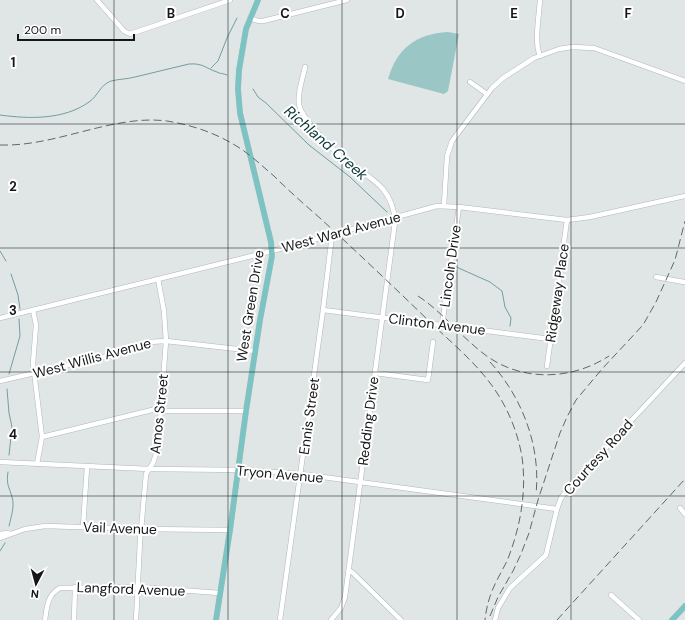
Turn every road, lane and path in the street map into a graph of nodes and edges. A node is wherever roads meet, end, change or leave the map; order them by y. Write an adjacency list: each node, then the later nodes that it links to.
1 (97, 0): 2 (street)
2 (230, 0)
3 (258, 0): 7 (main road, West Green Drive)
4 (347, 0): 6 (street)
5 (540, 0): 8 (street)
6 (327, 2): 7 (street)
7 (250, 18): 19 (main road, West Green Drive)
8 (540, 56): 10 (street, Lincoln Drive); 12 (street, Lincoln Drive)
9 (305, 67): 16 (street)
10 (685, 80)
11 (470, 82): 12 (street)
12 (487, 94): 14 (street, Lincoln Drive)
13 (685, 196): 17 (street, West Ward Avenue)
14 (444, 205): 15 (street, West Ward Avenue); 16 (street, West Ward Avenue)
15 (459, 207): 17 (street, West Ward Avenue); 28 (street, Lincoln Drive)
16 (395, 217): 18 (street, West Ward Avenue); 26 (street, Redding Drive)
17 (567, 220): 29 (street, Ridgeway Place)
18 (332, 235): 19 (street, West Ward Avenue); 25 (street, Ennis Street)
19 (272, 251): 22 (street, West Ward Avenue); 32 (main road, West Green Drive)
20 (685, 276): 23 (street)
21 (656, 278): 23 (street)
22 (158, 279): 24 (street, West Ward Avenue); 30 (street, Amos Street)
23 (684, 283)
24 (33, 310): 27 (street, West Ward Avenue); 35 (street)
25 (323, 310): 26 (street, Clinton Avenue); 46 (street, Ennis Street)
26 (382, 317): 28 (street, Clinton Avenue); 36 (street, Redding Drive)
27 (0, 318)
28 (442, 325): 29 (street, Clinton Avenue)
29 (550, 339): 34 (street, Ridgeway Place)
30 (166, 341): 32 (street, West Willis Avenue); 35 (street, West Willis Avenue); 38 (street, Amos Street)
31 (433, 342): 36 (street)
32 (255, 351): 39 (main road, West Green Drive)
33 (685, 363): 49 (street, Courtesy Road)
34 (547, 366)
35 (34, 373): 37 (street, West Willis Avenue); 40 (street)
36 (375, 373): 47 (street, Redding Drive)
37 (0, 381)
38 (161, 410): 39 (street); 40 (street); 44 (street, Amos Street)
39 (246, 411): 45 (main road, West Green Drive)
40 (42, 437): 42 (street)
41 (0, 462): 42 (street, Tryon Avenue)
42 (37, 464): 43 (street, Tryon Avenue)
43 (88, 467): 44 (street, Tryon Avenue); 51 (street)
44 (149, 469): 45 (street, Tryon Avenue); 52 (street, Amos Street)
45 (238, 470): 46 (street, Tryon Avenue); 53 (main road, West Green Drive)
46 (301, 474): 47 (street, Tryon Avenue); 67 (street, Ennis Street)
47 (360, 483): 49 (street, Tryon Avenue); 57 (street, Redding Drive)
48 (680, 508): 50 (street)
49 (557, 509): 70 (street, Courtesy Road)
50 (685, 514)
51 (83, 527): 52 (street, Vail Avenue); 55 (street, Vail Avenue)
52 (142, 529): 53 (street, Vail Avenue); 59 (street, Amos Street)
53 (230, 530): 60 (main road, West Green Drive)
54 (0, 534): 55 (street, Vail Avenue)
55 (10, 534): 56 (street, Vail Avenue)
56 (0, 538)
57 (349, 570): 68 (street, Redding Drive); 69 (street)
58 (76, 587): 59 (street, Langford Avenue); 63 (street, Langford Avenue); 64 (street)
59 (138, 587): 60 (street, Langford Avenue); 65 (street, Amos Street)
60 (220, 593): 66 (main road, West Green Drive)
61 (612, 595): 71 (street)
62 (685, 606): 72 (main road)
63 (45, 620)
64 (74, 620)
65 (136, 620)
66 (216, 620)
67 (280, 620)
68 (331, 620)
69 (401, 620)
70 (495, 620)
71 (639, 620)
72 (672, 620)

